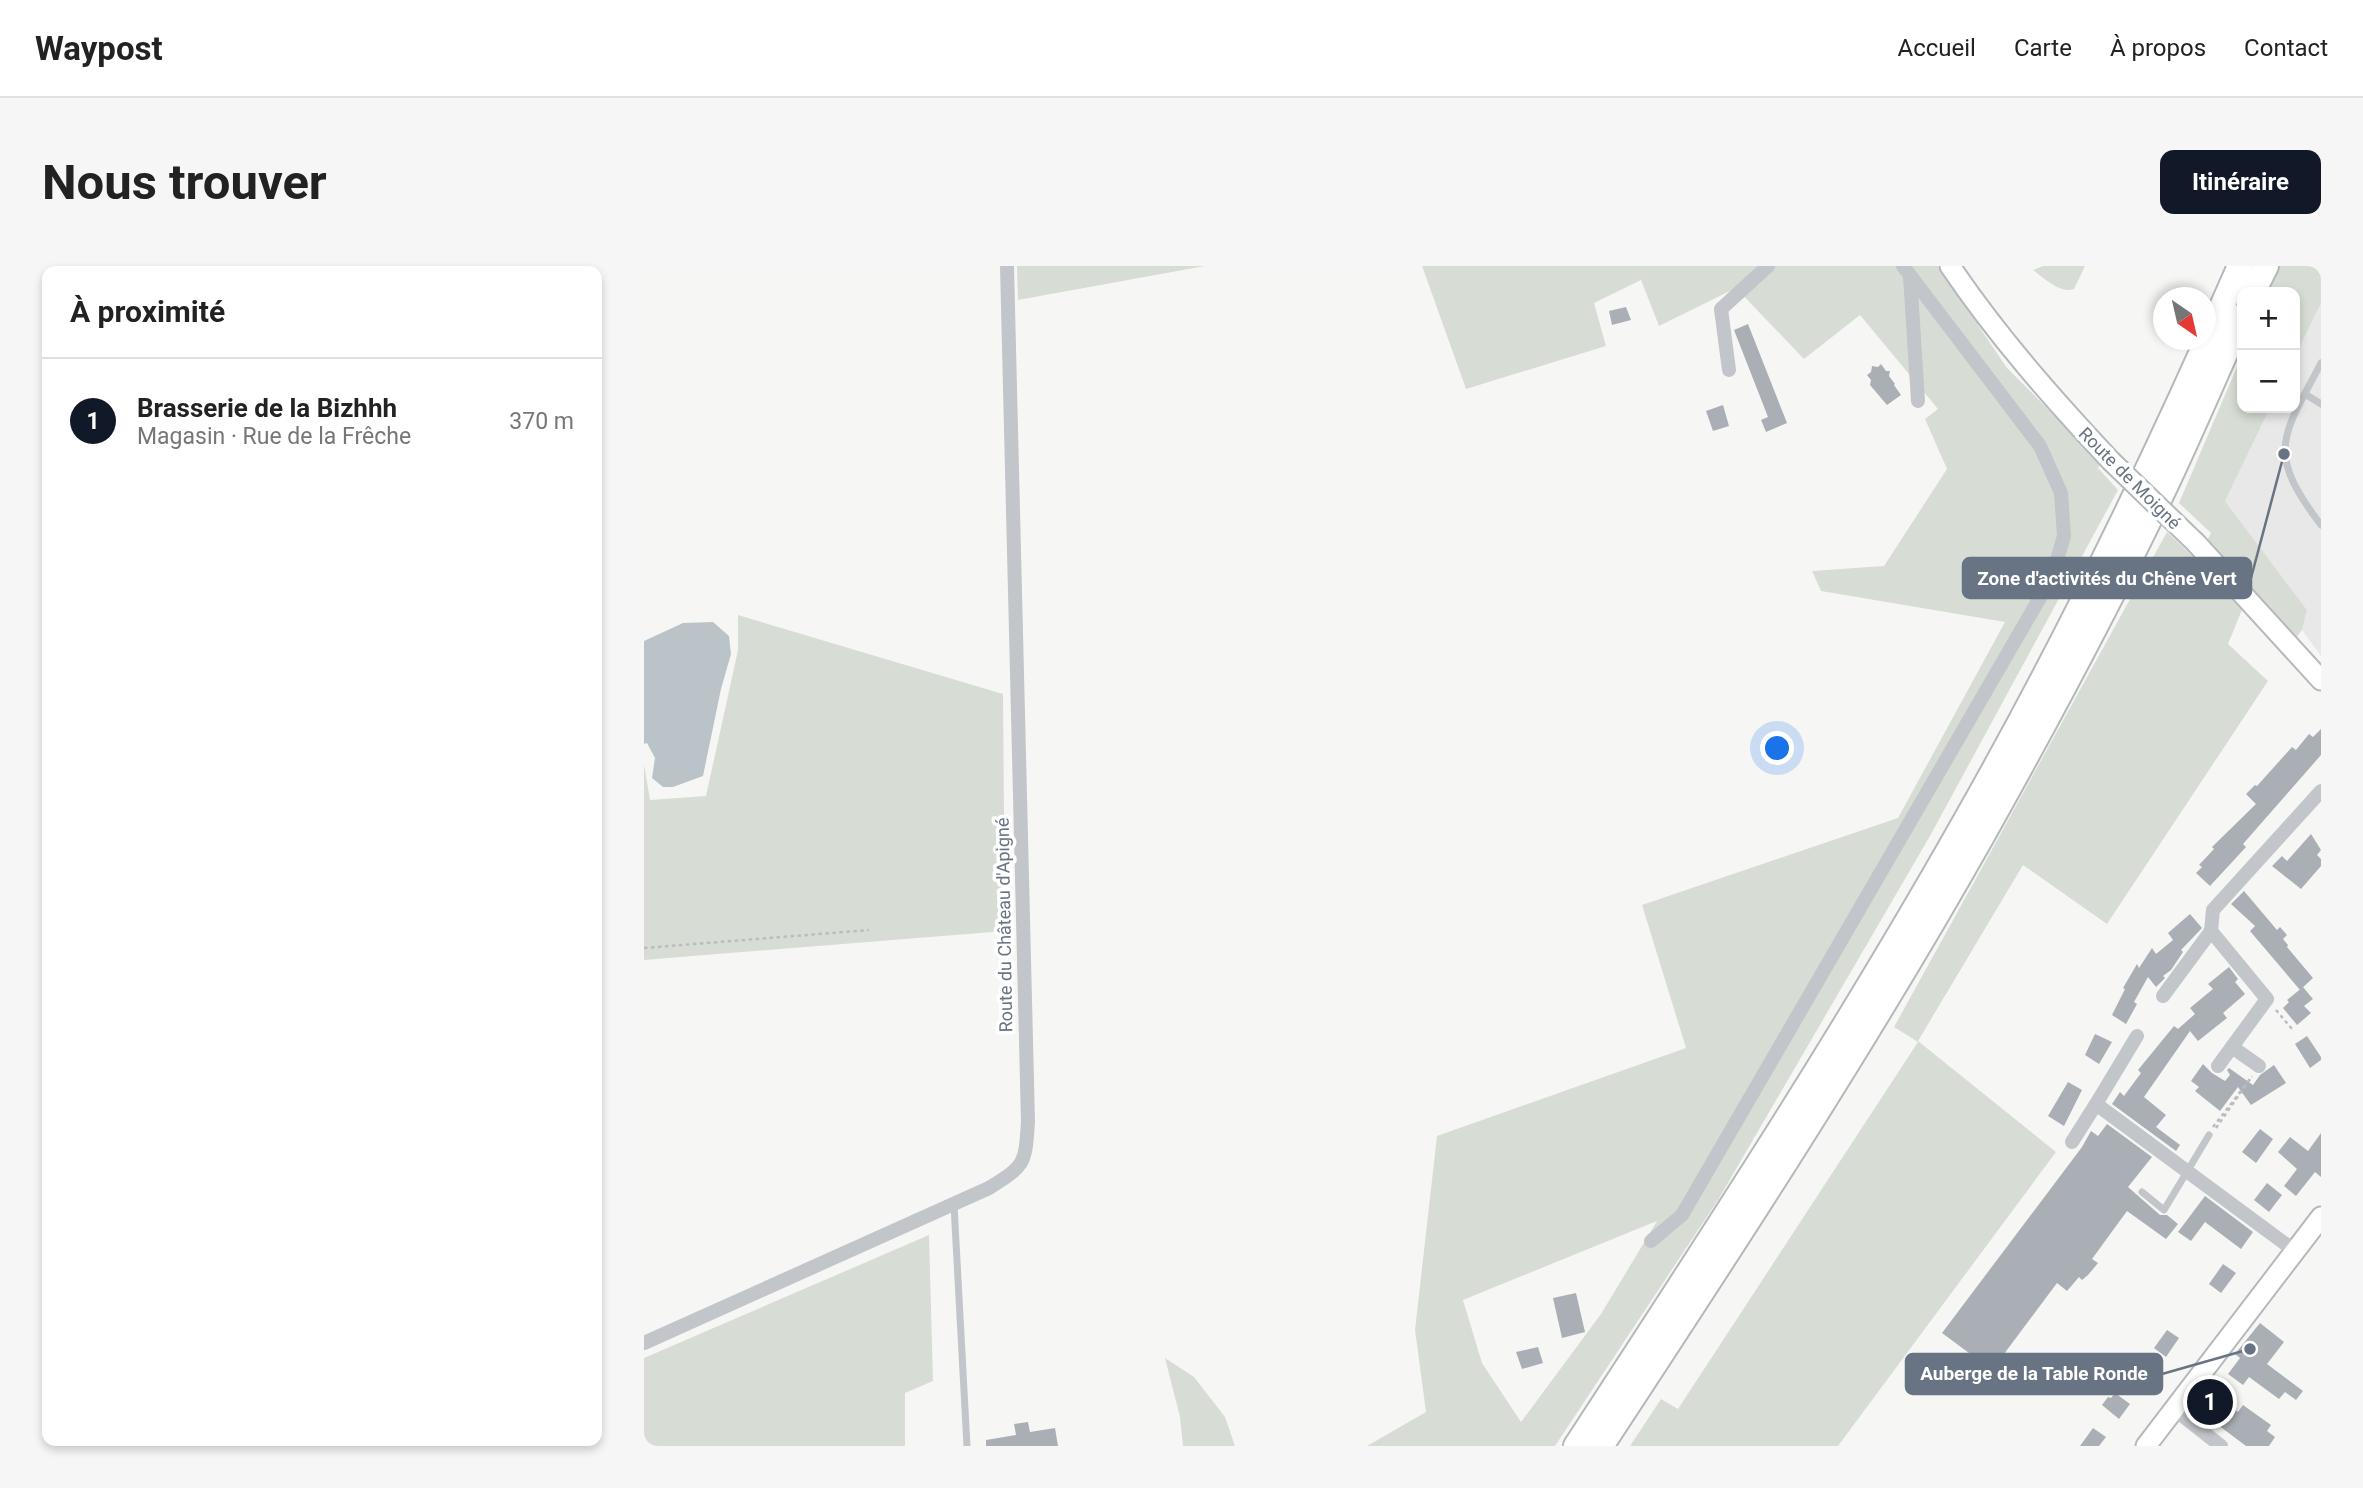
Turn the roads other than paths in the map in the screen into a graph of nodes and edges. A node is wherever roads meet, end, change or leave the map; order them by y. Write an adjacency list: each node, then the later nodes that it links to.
1 (1007, 266): 28 (street, Route du Château d'Apigné)
2 (1768, 266): 10 (street)
3 (1950, 266): 15 (street, Route de Moigné, bridge)
4 (2240, 266): 35 (highway)
5 (2266, 266): 7 (highway)
6 (1907, 270): 12 (street); 30 (street)
7 (2256, 287)
8 (2237, 327): 36 (highway)
9 (2321, 363): 11 (lane)
10 (1729, 370)
11 (2305, 394): 13 (lane); 14 (lane)
12 (1918, 401)
13 (2321, 404)
14 (2321, 525)
15 (2321, 680)
16 (2321, 791): 17 (street)
17 (2211, 931): 18 (street); 20 (street)
18 (2163, 996)
19 (2137, 1036): 23 (street)
20 (2232, 1047): 21 (street); 22 (street)
21 (2218, 1066)
22 (2259, 1066)
23 (2096, 1104): 25 (street); 26 (street)
24 (2209, 1135): 26 (lane)
25 (2072, 1142)
26 (2186, 1172): 27 (lane); 31 (street)
27 (2142, 1192)
28 (954, 1204): 32 (street, Route du Château d'Apigné); 34 (lane)
29 (2321, 1217): 31 (street)
30 (1651, 1241)
31 (2295, 1251): 33 (street)
32 (644, 1343)
33 (2174, 1409): 37 (street); 38 (street)
34 (967, 1446)
35 (1576, 1446)
36 (1601, 1446)
37 (2146, 1446)
38 (2221, 1446)

